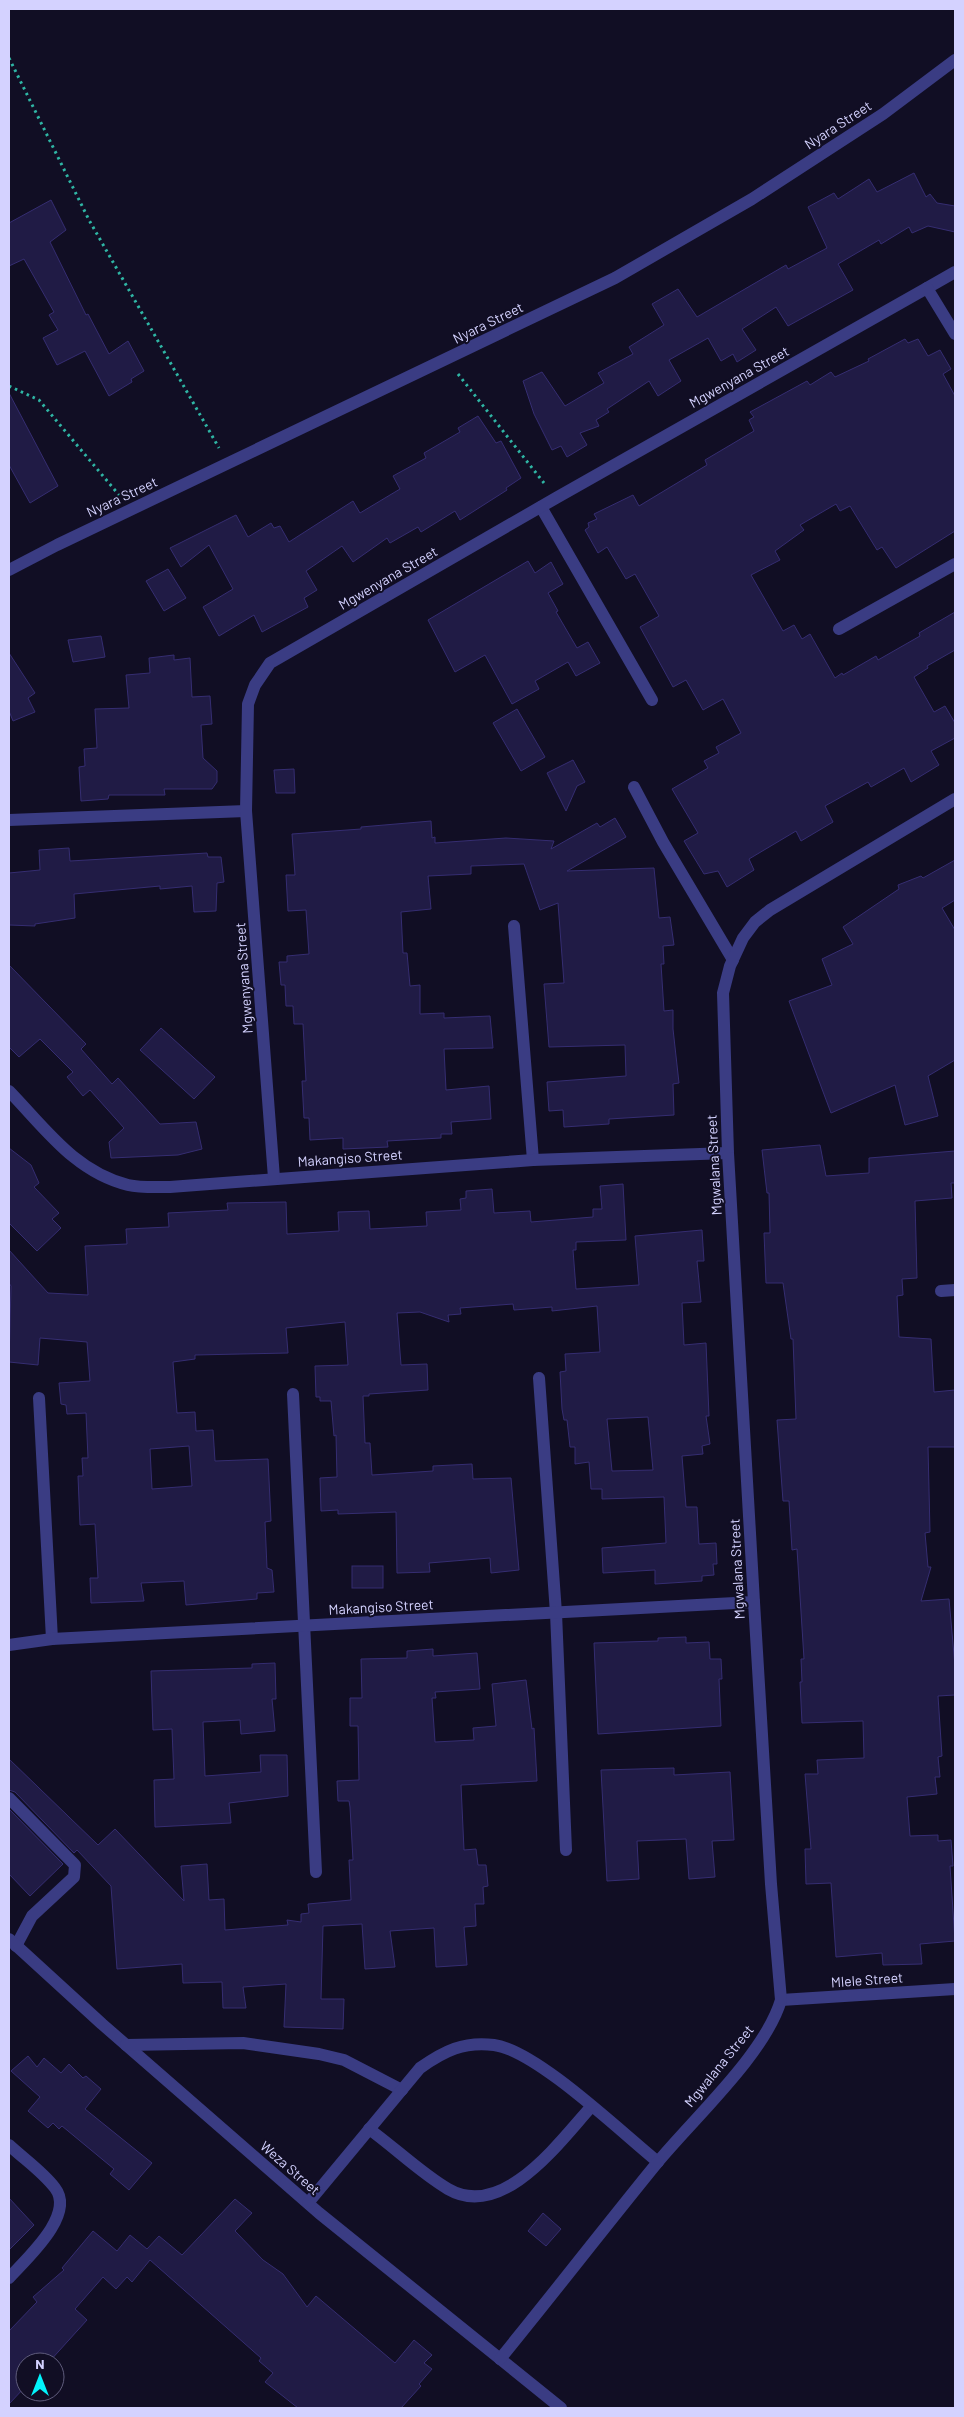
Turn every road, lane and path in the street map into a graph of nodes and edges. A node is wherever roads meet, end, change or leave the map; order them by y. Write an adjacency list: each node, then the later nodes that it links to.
1 (9, 58): 8 (path)
2 (955, 60): 6 (street, Nyara Street)
3 (955, 272): 4 (street, Mgwenyana Street)
4 (927, 288): 5 (street); 9 (street, Mgwenyana Street)
5 (955, 334)
6 (447, 359): 8 (street, Nyara Street); 9 (path)
7 (9, 386): 11 (path)
8 (228, 464): 11 (street, Nyara Street)
9 (556, 498): 10 (street, Mgwenyana Street)
10 (541, 507): 15 (street); 18 (street, Mgwenyana Street)
11 (131, 509): 13 (street, Nyara Street)
12 (955, 564): 14 (street)
13 (9, 570)
14 (839, 629)
15 (652, 700)
16 (634, 787): 21 (street)
17 (955, 799): 21 (street, Mgwalana Street)
18 (246, 811): 19 (street); 25 (street, Mgwenyana Street)
19 (9, 820)
20 (514, 926): 24 (street)
21 (733, 960): 23 (street, Mgwalana Street)
22 (9, 1091): 25 (street, Makangiso Street)
23 (728, 1153): 24 (street, Makangiso Street); 31 (street, Mgwalana Street)
24 (532, 1160): 25 (street, Makangiso Street)
25 (274, 1178)
26 (955, 1290): 27 (street)
27 (941, 1291)
28 (539, 1378): 32 (street)
29 (293, 1394): 33 (street)
30 (39, 1398): 34 (street)
31 (754, 1602): 32 (street, Makangiso Street); 41 (street, Mgwalana Street)
32 (556, 1613): 33 (street, Makangiso Street); 37 (street)
33 (304, 1626): 34 (street, Makangiso Street); 38 (street)
34 (52, 1640): 35 (street, Makangiso Street)
35 (9, 1645)
36 (9, 1798): 39 (street)
37 (566, 1850)
38 (316, 1872)
39 (12, 1942): 42 (street, Weza Street)
40 (955, 1989): 41 (street, Mlele Street)
41 (781, 2000): 47 (street, Mgwalana Street)
42 (126, 2045): 43 (street); 48 (street, Weza Street)
43 (402, 2090): 44 (street); 45 (street)
44 (591, 2107): 45 (street); 47 (street)
45 (369, 2129): 48 (street)
46 (9, 2146): 49 (street)
47 (658, 2162): 50 (street, Mgwalana Street)
48 (308, 2203): 50 (street, Weza Street)
49 (9, 2278)
50 (500, 2359): 51 (street, Weza Street)
51 (561, 2408)

